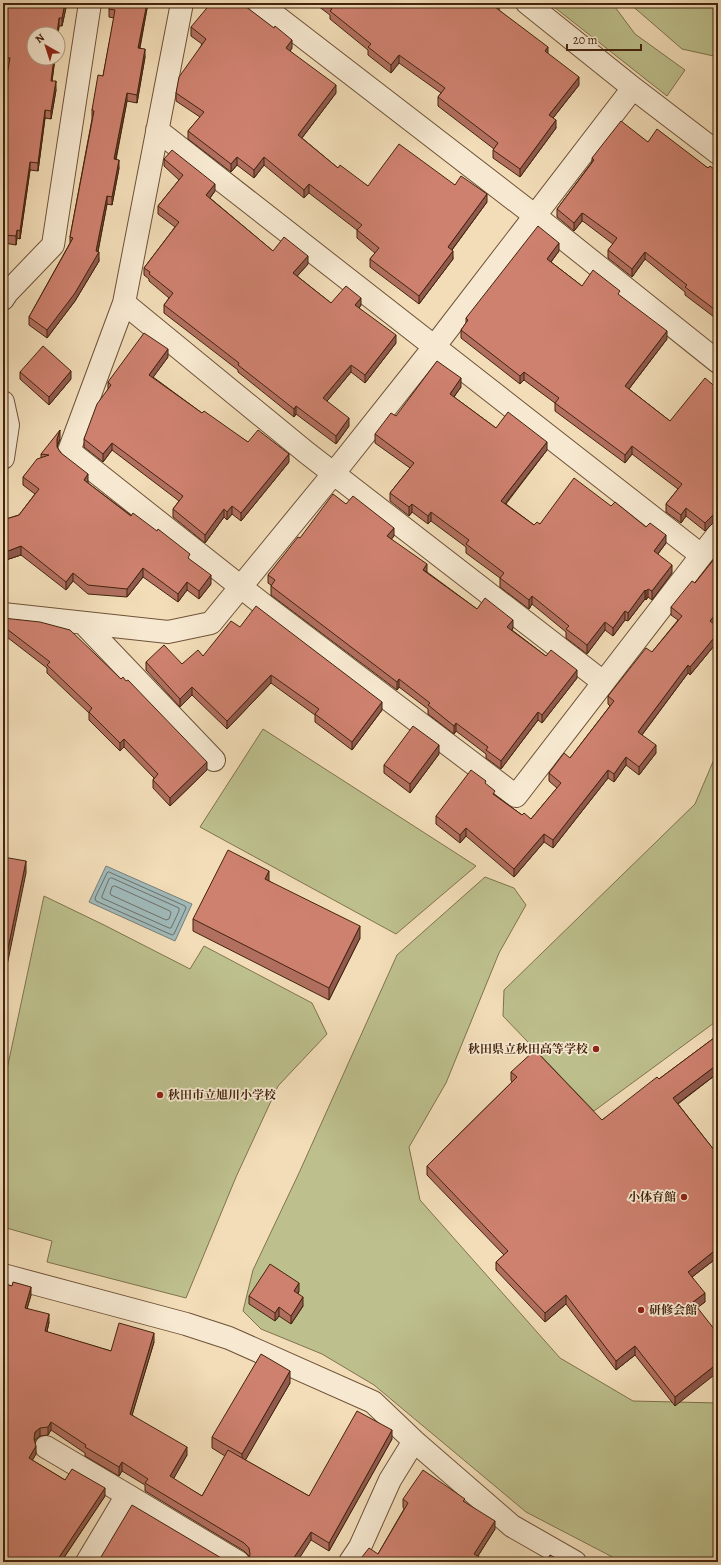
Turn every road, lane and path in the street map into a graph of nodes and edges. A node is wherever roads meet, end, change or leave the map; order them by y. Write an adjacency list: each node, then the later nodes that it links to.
1 (90, 3): 9 (street)
2 (182, 3): 6 (street)
3 (259, 3): 8 (street)
4 (527, 3): 5 (street)
5 (633, 88): 7 (street); 8 (street)
6 (157, 130): 10 (street); 11 (street)
7 (718, 153)
8 (534, 215): 11 (street); 12 (street)
9 (3, 299)
10 (124, 303): 15 (street); 18 (street)
11 (434, 347): 15 (street); 17 (street)
12 (718, 362)
13 (3, 402): 14 (street)
14 (3, 458)
15 (334, 473): 18 (street); 21 (street)
16 (718, 534): 17 (street)
17 (701, 555): 21 (street)
18 (242, 587): 20 (street); 21 (street)
19 (3, 614): 20 (street)
20 (83, 623): 22 (street)
21 (603, 682)
22 (214, 760)
23 (3, 1275): 24 (street)
24 (414, 1442): 29 (street); 30 (street)
25 (46, 1448): 26 (street)
26 (127, 1495): 27 (street); 28 (street)
27 (87, 1562)
28 (238, 1562)
29 (350, 1562)
30 (575, 1562)

